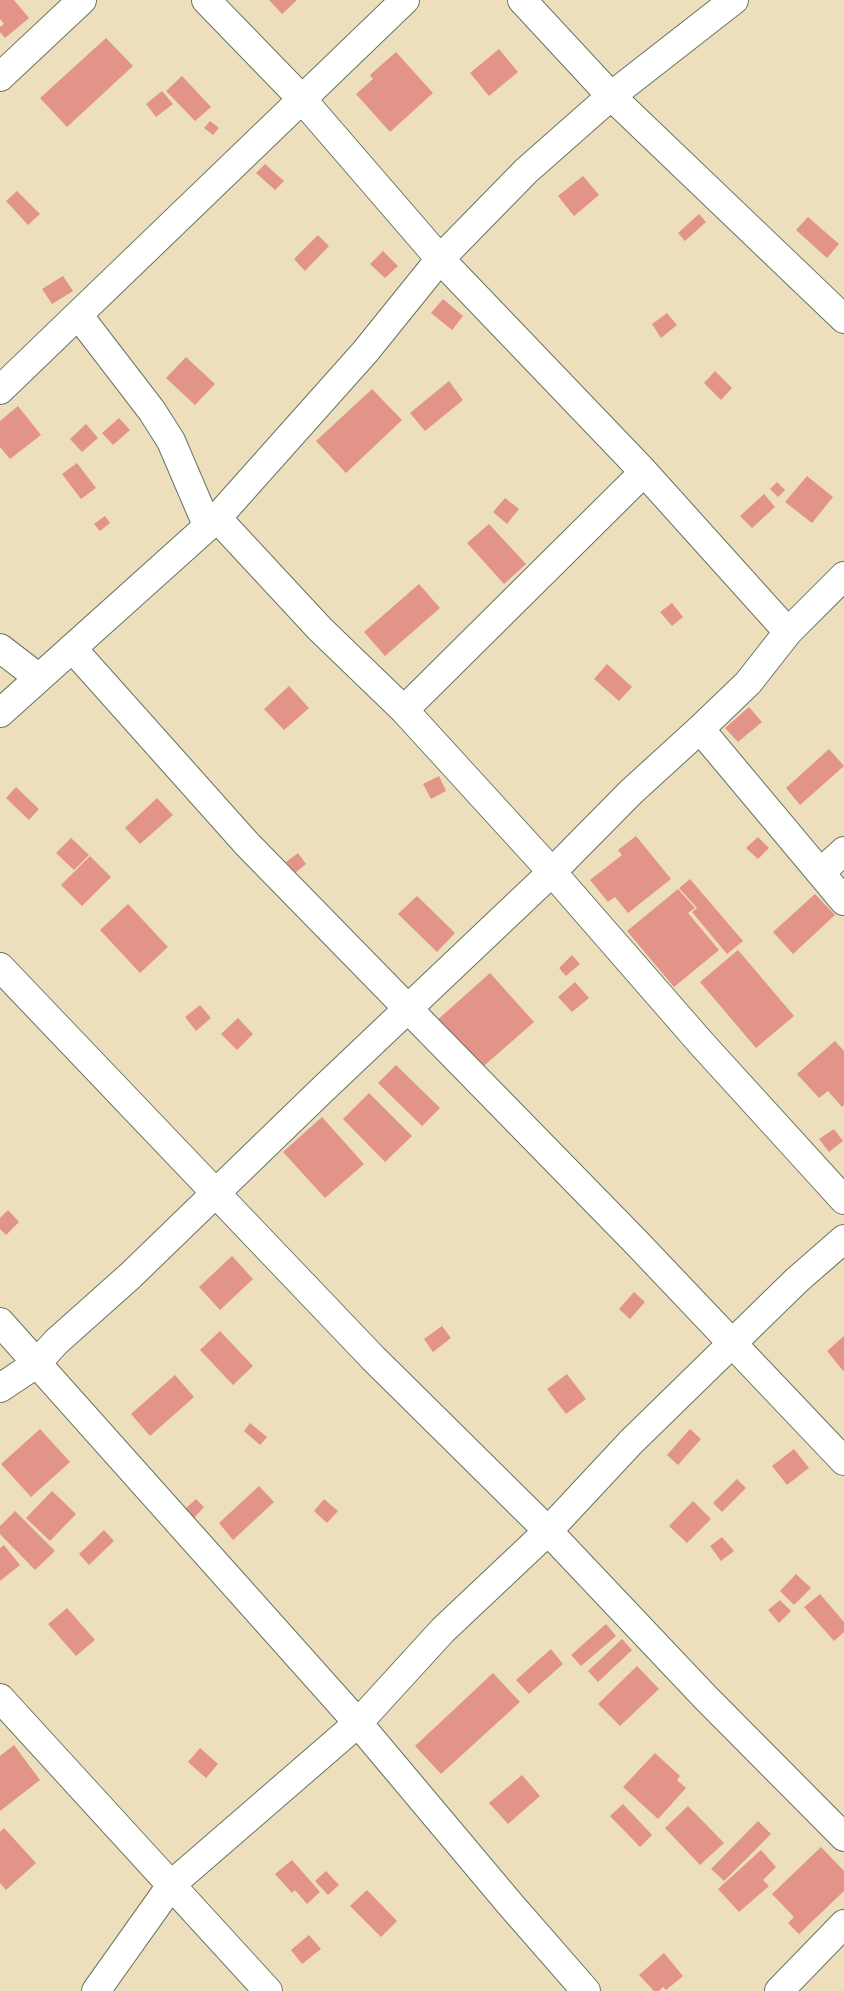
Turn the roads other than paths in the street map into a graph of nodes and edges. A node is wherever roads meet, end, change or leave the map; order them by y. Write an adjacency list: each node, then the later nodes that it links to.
1 (82, 0): 6 (street)
2 (206, 0): 8 (street)
3 (405, 0): 8 (street)
4 (522, 0): 7 (street)
5 (734, 0): 7 (street)
6 (0, 77)
7 (611, 96): 9 (street); 11 (street)
8 (301, 98): 9 (street); 10 (street)
9 (440, 259): 13 (street); 14 (street)
10 (79, 316): 12 (street); 14 (street)
11 (844, 319)
12 (0, 390)
13 (644, 472): 16 (street); 20 (street)
14 (212, 522): 18 (street); 20 (street)
15 (844, 576): 16 (street)
16 (788, 632): 22 (street)
17 (0, 648): 19 (street)
18 (72, 648): 19 (street); 28 (street)
19 (40, 678): 21 (street)
20 (404, 710): 24 (street)
21 (0, 713)
22 (700, 729): 24 (street); 25 (street)
23 (844, 851): 25 (street)
24 (552, 872): 28 (street); 30 (street)
25 (821, 872): 26 (street)
26 (844, 901)
27 (0, 967): 29 (street)
28 (409, 1010): 29 (street); 33 (street)
29 (218, 1193): 34 (street); 37 (street)
30 (844, 1200)
31 (844, 1239): 33 (street)
32 (0, 1322): 34 (street)
33 (732, 1344): 36 (street); 37 (street)
34 (36, 1364): 35 (street); 39 (street)
35 (0, 1388)
36 (844, 1461)
37 (548, 1531): 39 (street); 40 (street)
38 (0, 1698): 41 (street)
39 (358, 1722): 41 (street); 45 (street)
40 (844, 1838)
41 (172, 1884): 43 (street); 44 (street)
42 (844, 1924): 46 (street)
43 (96, 1991)
44 (268, 1991)
45 (586, 1991)
46 (779, 1991)

